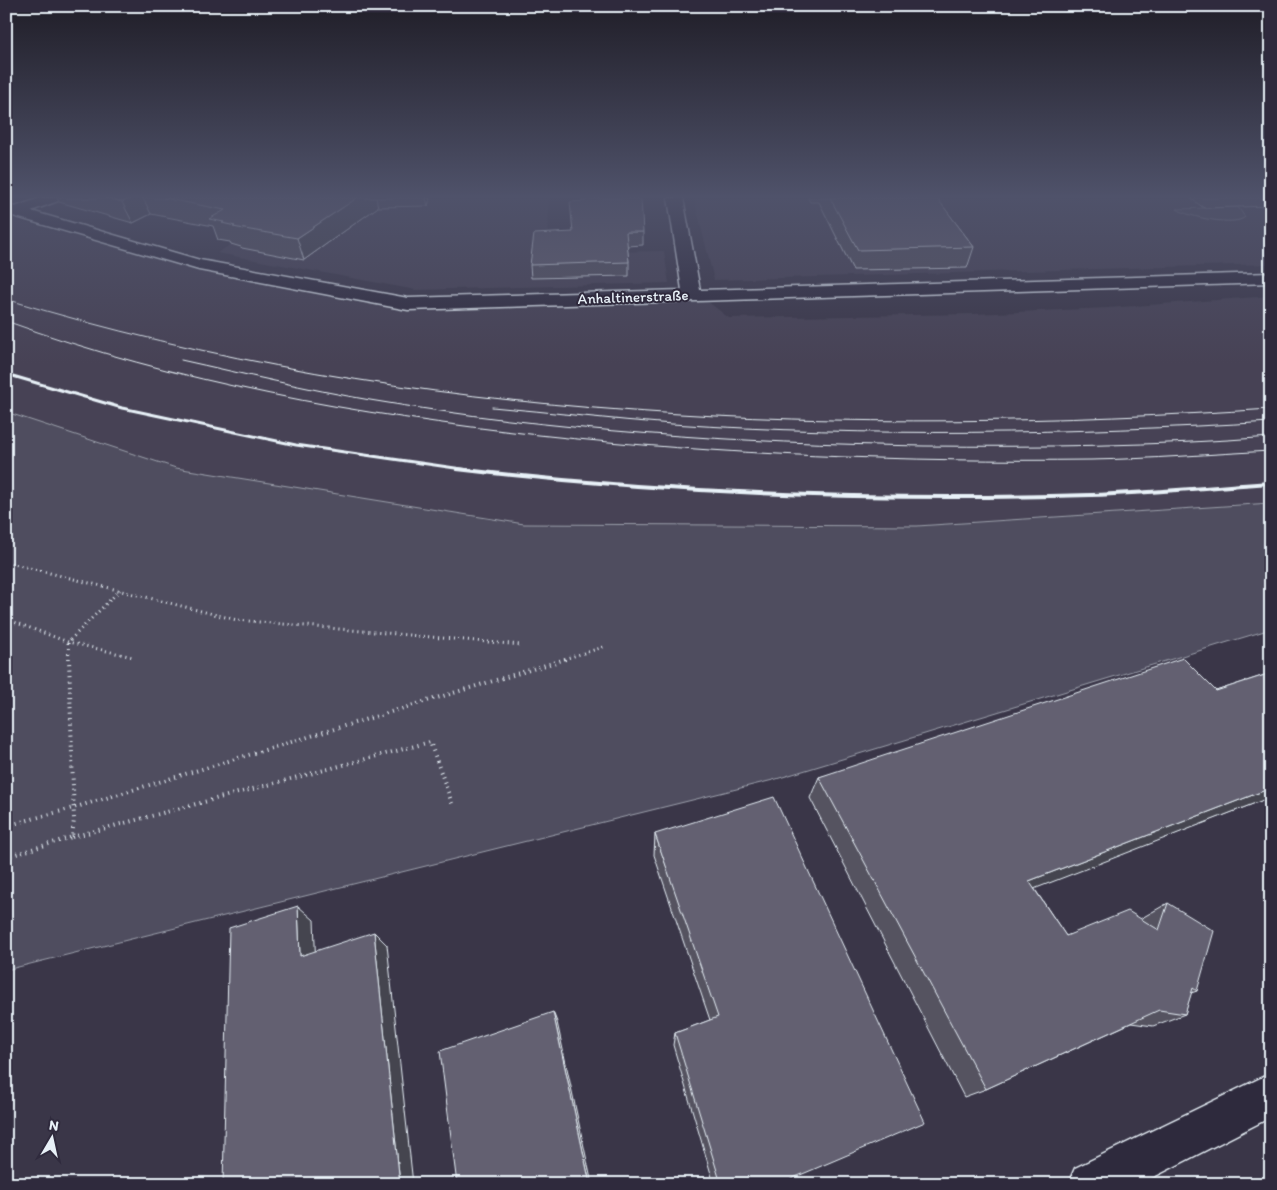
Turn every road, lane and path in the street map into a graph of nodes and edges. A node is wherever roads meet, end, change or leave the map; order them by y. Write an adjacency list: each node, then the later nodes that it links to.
1 (156, 254): 4 (street, Anhaltinerstraße)
2 (685, 254): 4 (street)
3 (1271, 278): 4 (street, Anhaltinerstraße)
4 (692, 295)
5 (6, 562): 6 (path)
6 (120, 590): 8 (path); 9 (path)
7 (6, 619): 8 (path)
8 (68, 642): 11 (path); 13 (path)
9 (522, 645)
10 (607, 646): 13 (path)
11 (133, 657)
12 (453, 806): 15 (path)
13 (73, 808): 14 (path); 15 (path)
14 (6, 826)
15 (72, 837): 16 (path)
16 (6, 857)
17 (1271, 1094): 18 (street)
18 (1091, 1184)

